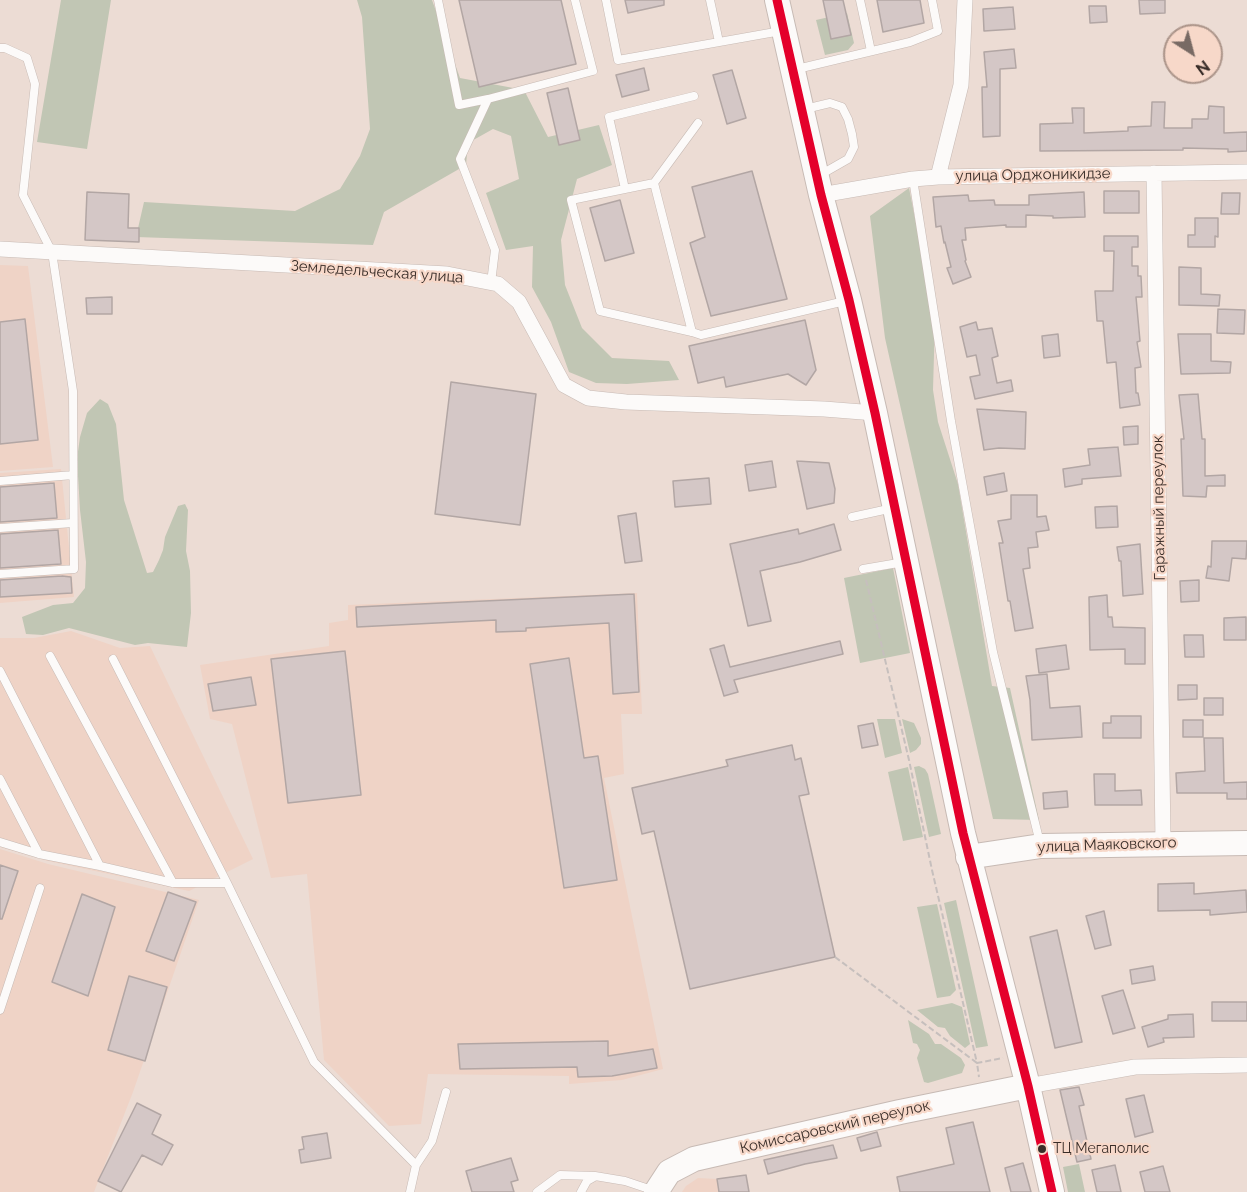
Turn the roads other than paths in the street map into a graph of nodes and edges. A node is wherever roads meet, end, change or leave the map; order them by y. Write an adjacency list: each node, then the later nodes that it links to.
1 (438, 0): 15 (lane)
2 (575, 0): 15 (lane)
3 (606, 0): 10 (lane)
4 (710, 0): 10 (lane)
5 (777, 0): 9 (main road)
6 (860, 0): 12 (lane)
7 (932, 0): 12 (lane)
8 (965, 0): 20 (street)
9 (784, 30): 10 (lane); 13 (main road)
10 (719, 42)
11 (0, 48): 26 (lane)
12 (871, 51): 13 (lane)
13 (793, 70): 16 (main road)
14 (694, 96): 24 (lane)
15 (488, 99): 27 (lane)
16 (802, 110): 23 (main road); 23 (lane)
17 (698, 123): 22 (lane)
18 (1247, 172): 19 (street, улица Орджоникидзе)
19 (1154, 173): 20 (street, улица Орджоникидзе); 45 (street, Гаражный переулок)
20 (938, 177): 21 (street, улица Орджоникидзе)
21 (913, 179): 23 (street, улица Орджоникидзе); 47 (lane)
22 (654, 183): 24 (lane); 29 (lane)
23 (820, 185): 28 (main road)
24 (625, 189): 29 (lane)
25 (0, 249): 26 (street, Земледельческая улица)
26 (52, 252): 27 (street, Земледельческая улица); 31 (lane)
27 (491, 283): 30 (street, Земледельческая улица)
28 (849, 300): 29 (lane); 30 (main road)
29 (692, 332)
30 (874, 413): 33 (main road)
31 (73, 475): 32 (lane); 35 (lane)
32 (0, 481)
33 (894, 508): 34 (lane); 37 (main road)
34 (852, 517)
35 (73, 523): 36 (lane); 39 (lane)
36 (0, 528)
37 (906, 562): 38 (lane); 49 (main road)
38 (863, 569)
39 (0, 574)
40 (50, 656): 51 (lane)
41 (113, 659): 52 (lane)
42 (0, 671): 50 (lane)
43 (0, 779): 48 (lane)
44 (0, 842): 48 (lane)
45 (1164, 842): 46 (main road, улица Маяковского); 47 (main road, улица Маяковского)
46 (1247, 843)
47 (1041, 846): 49 (main road, улица Маяковского)
48 (39, 854): 50 (lane)
49 (968, 857): 56 (main road)
50 (100, 866): 51 (lane)
51 (173, 883): 52 (lane)
52 (227, 883): 58 (lane)
53 (40, 888): 54 (lane)
54 (0, 1010)
55 (1247, 1065): 56 (street)
56 (1028, 1086): 63 (main road, Комиссаровский переулок); 64 (main road)
57 (446, 1092): 58 (lane)
58 (416, 1165): 60 (lane)
59 (596, 1176): 61 (lane); 62 (lane); 63 (lane)
60 (410, 1192)
61 (537, 1192)
62 (581, 1192)
63 (656, 1192)
64 (1052, 1192)

